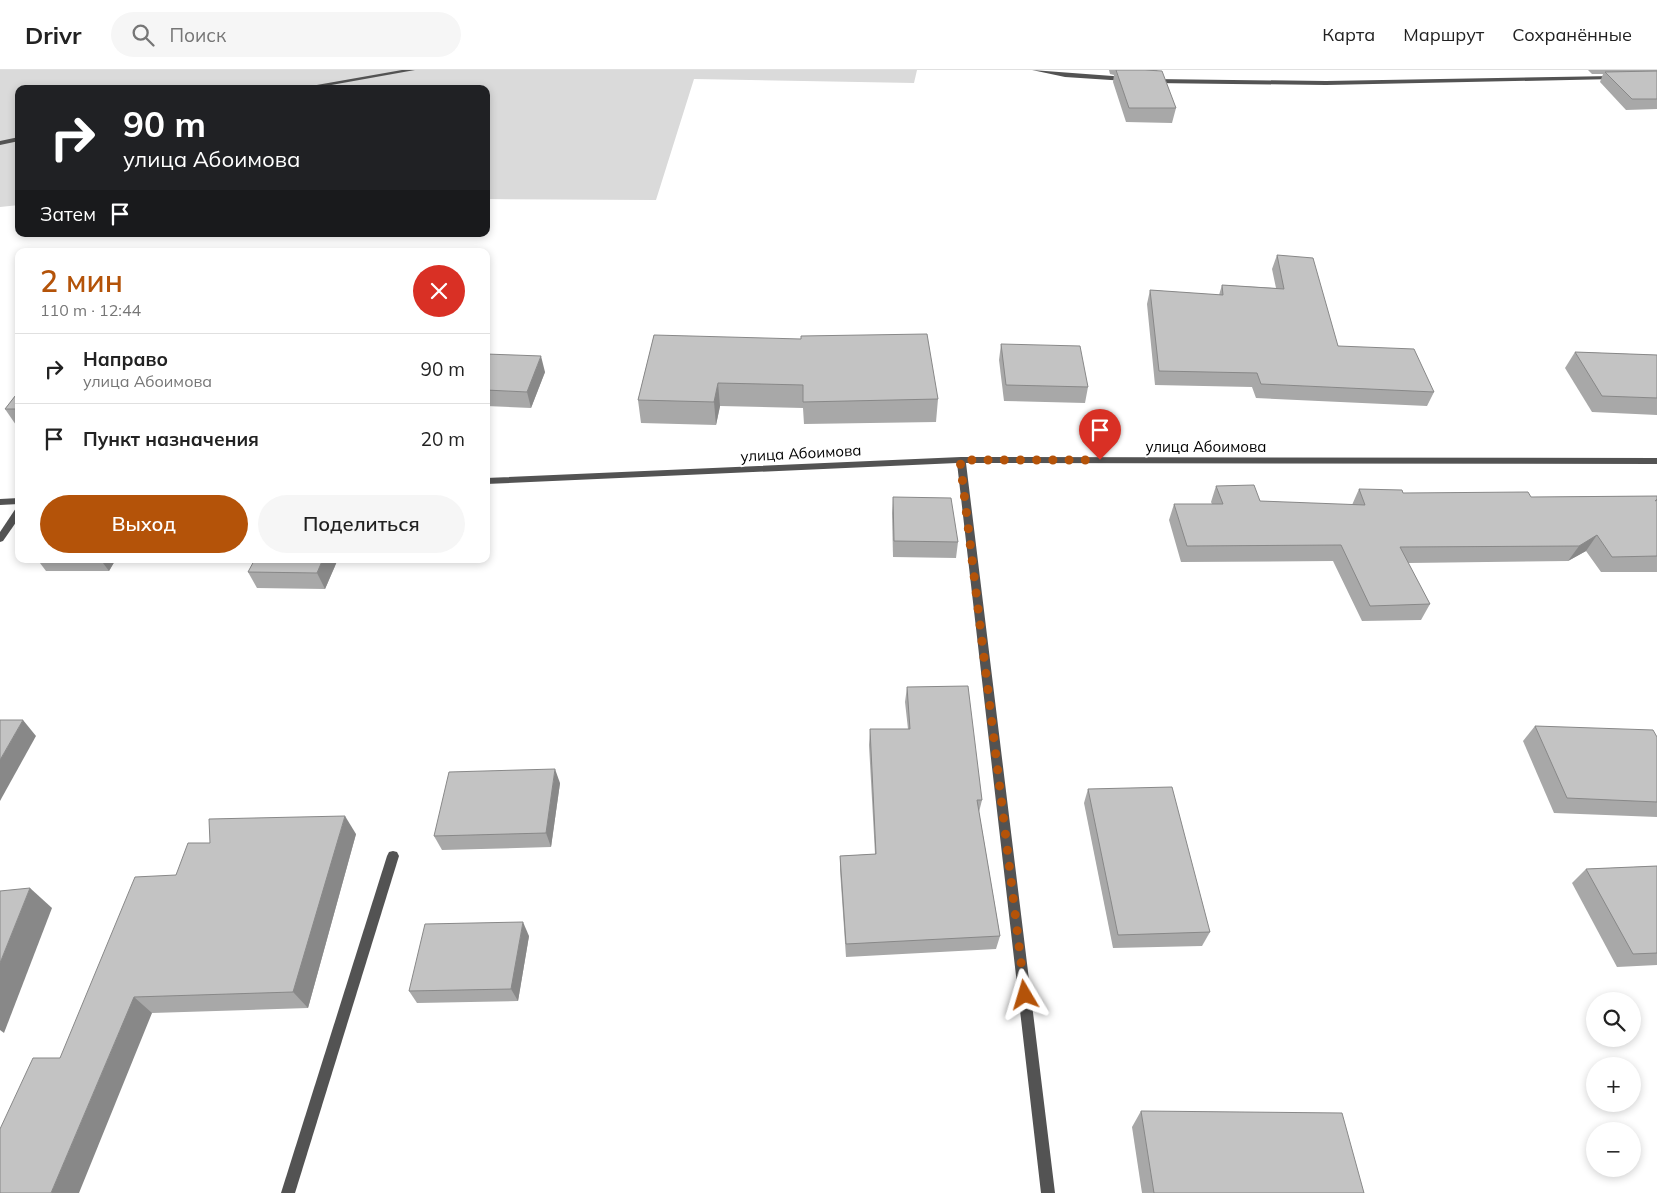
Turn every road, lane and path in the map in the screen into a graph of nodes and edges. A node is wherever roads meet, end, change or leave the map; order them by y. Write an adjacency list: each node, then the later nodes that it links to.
1 (412, 70): 8 (street)
2 (1035, 70): 6 (street)
3 (1558, 70): 4 (street)
4 (1565, 78): 5 (street); 7 (street)
5 (1619, 78)
6 (1132, 80)
7 (1150, 80)
8 (322, 85)
9 (15, 140): 10 (street)
10 (0, 143)
11 (960, 460): 12 (street, улица Абоимова); 13 (street, улица Абоимова); 20 (street)
12 (1657, 461)
13 (490, 481)
14 (15, 501): 15 (street)
15 (0, 502)
16 (15, 516): 17 (street)
17 (0, 539)
18 (393, 856): 19 (street)
19 (288, 1193)
20 (1048, 1193)

